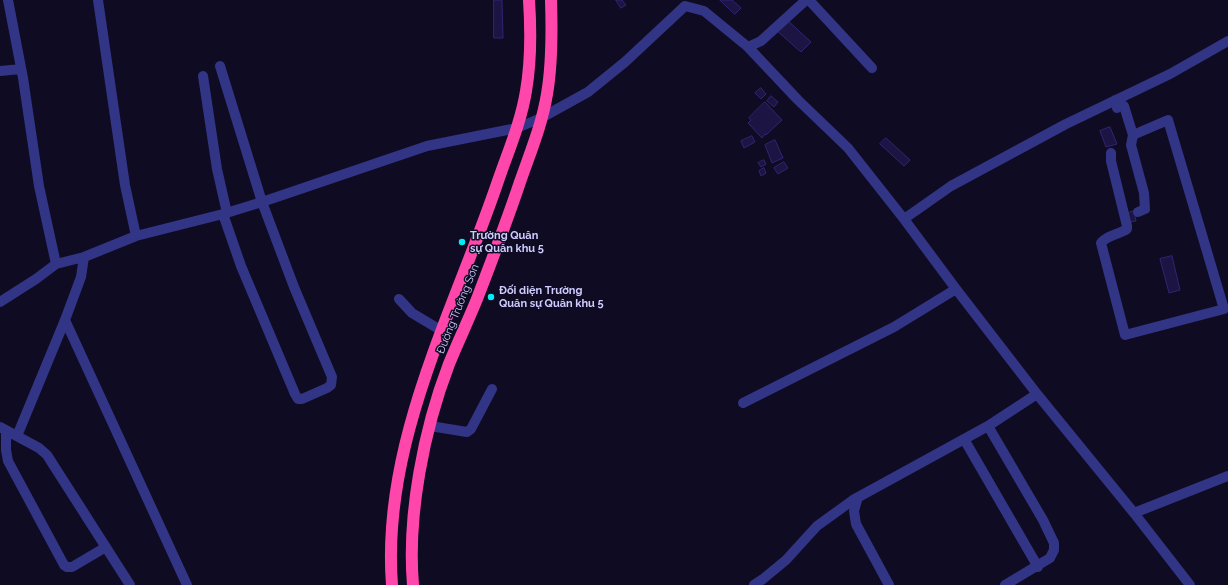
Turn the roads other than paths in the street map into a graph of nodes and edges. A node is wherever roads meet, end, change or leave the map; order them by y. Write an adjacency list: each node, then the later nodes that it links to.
1 (8, 0): 12 (street)
2 (98, 0): 24 (street)
3 (529, 0): 17 (highway, Đường Trường Sơn)
4 (551, 0): 16 (highway, Đường Trường Sơn)
5 (806, 0): 9 (street)
6 (809, 0): 11 (street)
7 (683, 2): 9 (street); 16 (street)
8 (1228, 41): 15 (street)
9 (748, 47): 23 (street)
10 (220, 66): 20 (street)
11 (872, 68)
12 (21, 69): 13 (street); 26 (street)
13 (0, 71)
14 (203, 76): 22 (street)
15 (1115, 100): 18 (street); 23 (street)
16 (541, 118): 17 (street); 35 (highway, Đường Trường Sơn)
17 (517, 128): 20 (street); 31 (highway, Đường Trường Sơn)
18 (1133, 135): 19 (street); 21 (street)
19 (1111, 153)
20 (262, 202): 22 (street); 22 (street)
21 (1138, 212)
22 (225, 213): 24 (street)
23 (904, 219): 27 (street)
24 (136, 236): 25 (street)
25 (84, 257): 26 (street); 30 (street)
26 (56, 264): 29 (street)
27 (956, 289): 33 (street); 34 (street)
28 (399, 299): 31 (street)
29 (0, 302)
30 (65, 320): 38 (street); 46 (street)
31 (442, 331): 47 (highway, Đường Trường Sơn)
32 (492, 389): 35 (street)
33 (1037, 394): 36 (street); 42 (street)
34 (743, 403)
35 (430, 426): 48 (highway, Đường Trường Sơn)
36 (988, 426): 39 (street); 44 (street)
37 (3, 429): 38 (street); 43 (street)
38 (17, 436): 43 (street)
39 (964, 439): 41 (street); 44 (street)
40 (1228, 476): 42 (street)
41 (858, 497): 49 (street); 50 (street)
42 (1134, 513): 52 (street)
43 (106, 547): 45 (street)
44 (1038, 567): 51 (street)
45 (130, 585)
46 (187, 585)
47 (392, 585)
48 (413, 585)
49 (754, 585)
50 (888, 585)
51 (1005, 585)
52 (1190, 585)

